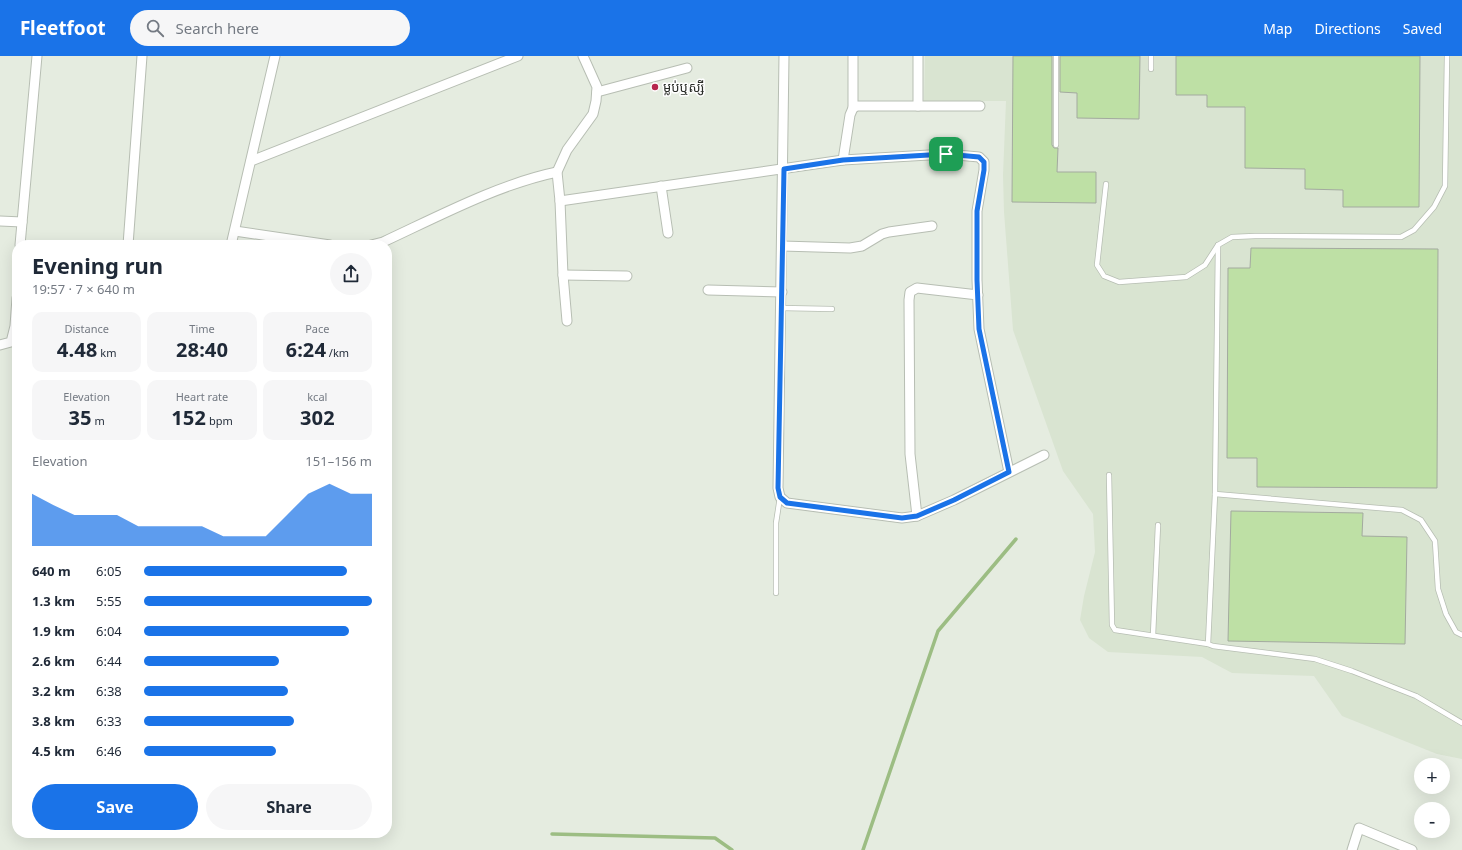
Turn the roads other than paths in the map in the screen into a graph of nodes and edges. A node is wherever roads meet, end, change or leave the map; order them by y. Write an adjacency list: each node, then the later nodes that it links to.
1 (37, 56): 27 (street)
2 (142, 56): 32 (street)
3 (275, 56): 20 (street)
4 (518, 56): 20 (street)
5 (583, 56): 14 (street)
6 (784, 56): 21 (street)
7 (854, 56): 17 (street)
8 (918, 56): 15 (street)
9 (1056, 56): 18 (lane)
10 (1150, 56): 13 (lane)
11 (1446, 56): 37 (lane)
12 (687, 68): 14 (street)
13 (1151, 69)
14 (597, 92): 22 (street)
15 (918, 106): 16 (street); 17 (street)
16 (980, 106)
17 (853, 108): 19 (street)
18 (1056, 145)
19 (843, 160): 21 (street); 42 (street)
20 (251, 161): 29 (street)
21 (784, 169): 24 (street); 36 (street)
22 (557, 172): 25 (street); 35 (street)
23 (1106, 184): 37 (lane)
24 (661, 186): 25 (street); 30 (street)
25 (560, 201): 38 (street)
26 (0, 221): 27 (street)
27 (22, 222): 31 (street)
28 (932, 226): 36 (street)
29 (235, 231): 33 (street); 34 (street)
30 (668, 233)
31 (20, 240)
32 (128, 240)
33 (232, 240)
34 (296, 240)
35 (387, 240)
36 (782, 246): 41 (street)
37 (1218, 246): 51 (lane)
38 (563, 275): 39 (street); 45 (street)
39 (627, 276)
40 (708, 290): 41 (street)
41 (782, 292): 43 (street)
42 (978, 295): 49 (street); 53 (street)
43 (781, 308): 44 (lane); 52 (street)
44 (832, 309)
45 (567, 321)
46 (12, 338): 47 (street)
47 (0, 345)
48 (1044, 455): 49 (street)
49 (1009, 472): 53 (street)
50 (1109, 474): 56 (lane)
51 (1215, 494): 57 (lane); 58 (lane)
52 (780, 497): 53 (street); 55 (lane)
53 (917, 516)
54 (1158, 525): 56 (lane)
55 (776, 593)
56 (1153, 635): 58 (lane)
57 (1462, 635)
58 (1208, 644): 59 (lane)
59 (1462, 723)
60 (1352, 850): 61 (street)
61 (1412, 850)

